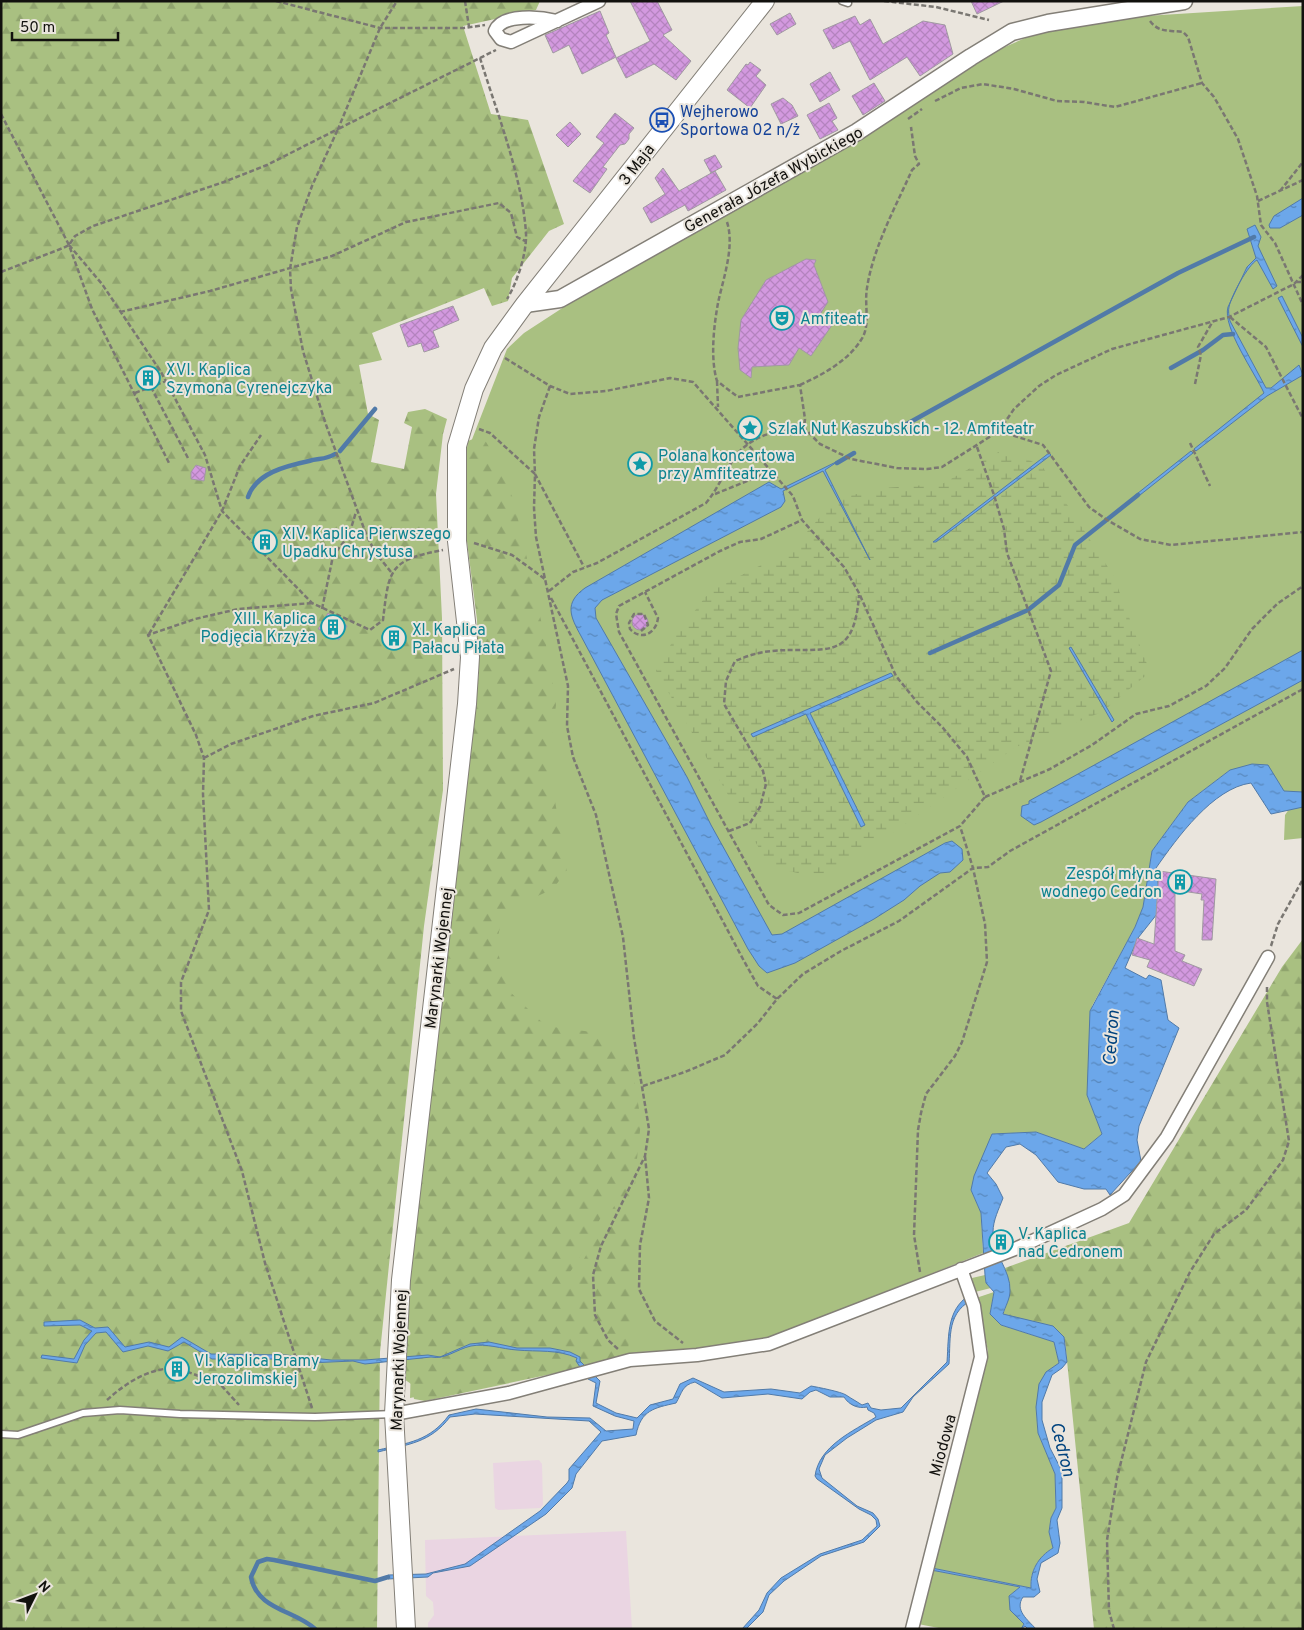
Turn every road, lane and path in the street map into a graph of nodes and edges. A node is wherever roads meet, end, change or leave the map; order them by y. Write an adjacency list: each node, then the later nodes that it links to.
1 (276, 1): 13 (path)
2 (397, 1): 13 (path)
3 (465, 1): 12 (path)
4 (598, 1): 10 (street)
5 (884, 1): 9 (path)
6 (1184, 1): 8 (street, Generała Józefa Wybickiego)
7 (763, 2): 36 (main road, 3 Maja)
8 (1146, 8): 16 (path); 27 (street, Generała Józefa Wybickiego)
9 (989, 20)
10 (557, 21): 11 (street); 14 (street)
11 (501, 22): 12 (path); 14 (street)
12 (469, 27): 13 (path)
13 (380, 28): 22 (path)
14 (511, 42): 15 (path)
15 (480, 58): 22 (path); 28 (path)
16 (1202, 83): 17 (path); 26 (path)
17 (928, 105)
18 (924, 108): 20 (path)
19 (1, 114): 29 (path)
20 (908, 119)
21 (911, 126): 44 (path)
22 (338, 129): 29 (path); 30 (path)
23 (1303, 162): 25 (path)
24 (1303, 180): 25 (path)
25 (1279, 192): 26 (path)
26 (1258, 201): 34 (path)
27 (718, 209): 36 (street, Generała Józefa Wybickiego); 43 (path)
28 (525, 240): 30 (path); 35 (path)
29 (69, 245): 31 (path); 38 (path); 48 (path)
30 (290, 269): 38 (path); 64 (path)
31 (1, 272)
32 (1303, 275): 34 (path)
33 (1303, 282): 34 (path)
34 (1295, 283): 37 (path); 39 (path)
35 (506, 301)
36 (525, 304): 51 (main road, Marynarki Wojennej)
37 (1303, 305)
38 (120, 312): 42 (path)
39 (1230, 317): 40 (path); 50 (path)
40 (1213, 321): 45 (path); 53 (path)
41 (501, 355): 46 (path)
42 (166, 381): 47 (path); 65 (path)
43 (717, 381): 44 (path); 49 (path)
44 (800, 384): 52 (path)
45 (1194, 384)
46 (550, 386): 49 (path); 61 (path)
47 (151, 387): 48 (path); 58 (path)
48 (134, 393): 59 (path)
49 (718, 409): 56 (path)
50 (1303, 420)
51 (463, 423): 61 (path); 68 (main road, Marynarki Wojennej)
52 (804, 428): 56 (path); 57 (path)
53 (999, 431): 57 (path); 67 (path)
54 (261, 435): 65 (path)
55 (1190, 443): 62 (path)
56 (748, 444): 60 (path); 63 (path)
57 (977, 446): 83 (path)
58 (189, 460)
59 (170, 465)
60 (772, 471): 63 (path); 66 (path)
61 (535, 474): 69 (path); 71 (path)
62 (1210, 486)
63 (713, 494): 69 (path)
64 (356, 510): 70 (path); 77 (path)
65 (222, 511): 76 (path); 79 (path)
66 (802, 520): 74 (path); 75 (path)
67 (1303, 532)
68 (451, 545): 70 (path); 71 (path); 80 (main road, Marynarki Wojennej)
69 (584, 567): 73 (path)
70 (391, 572): 77 (path)
71 (545, 579): 73 (path)
72 (1303, 586): 83 (path)
73 (548, 592): 91 (path); 92 (path)
74 (645, 592): 78 (path); 86 (path)
75 (859, 593): 84 (path); 86 (path)
76 (312, 603): 77 (path); 79 (path)
77 (322, 608)
78 (641, 631)
79 (148, 635): 82 (path)
80 (470, 666): 82 (path); 101 (main road, Marynarki Wojennej)
81 (1303, 689): 87 (path)
82 (204, 758): 103 (path)
83 (1020, 781): 84 (path)
84 (985, 798): 85 (path)
85 (960, 826): 86 (path); 87 (path)
86 (729, 831)
87 (973, 868): 91 (path); 95 (path)
88 (1303, 879): 89 (path)
89 (1268, 957): 94 (street)
90 (1268, 984): 107 (path)
91 (777, 999): 92 (path)
92 (642, 1087): 93 (path)
93 (645, 1156): 96 (path); 97 (path)
94 (961, 1269): 95 (street); 106 (street, Miodowa)
95 (922, 1286): 96 (street)
96 (698, 1355): 97 (street)
97 (630, 1360): 101 (street)
98 (174, 1368): 100 (path)
99 (180, 1369): 102 (path)
100 (96, 1412): 102 (lane); 104 (lane)
101 (394, 1414): 103 (lane); 105 (main road, Marynarki Wojennej)
102 (244, 1416): 103 (lane)
103 (315, 1417)
104 (1, 1434)
105 (406, 1629)
106 (912, 1629)
107 (1114, 1629)

